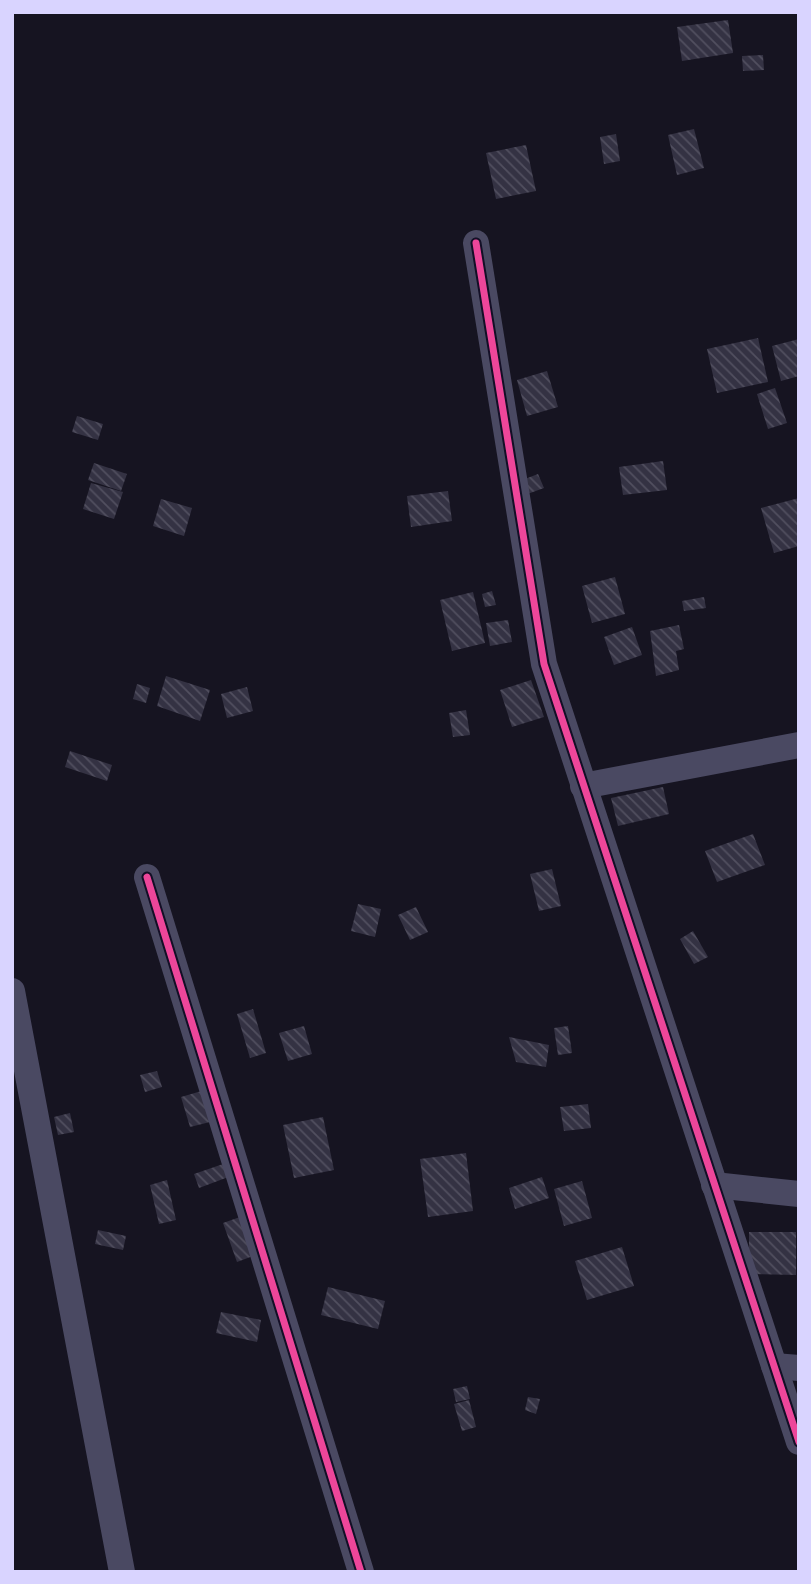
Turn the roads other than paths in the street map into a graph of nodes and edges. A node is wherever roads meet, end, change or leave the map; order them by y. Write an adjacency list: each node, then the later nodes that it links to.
1 (476, 243): 3 (street)
2 (799, 745): 3 (street)
3 (583, 786): 6 (street)
4 (147, 877): 11 (street)
5 (12, 992): 10 (street)
6 (714, 1185): 7 (street); 8 (street)
7 (799, 1194)
8 (786, 1367): 9 (street)
9 (799, 1442)
10 (122, 1572)
11 (361, 1572)

